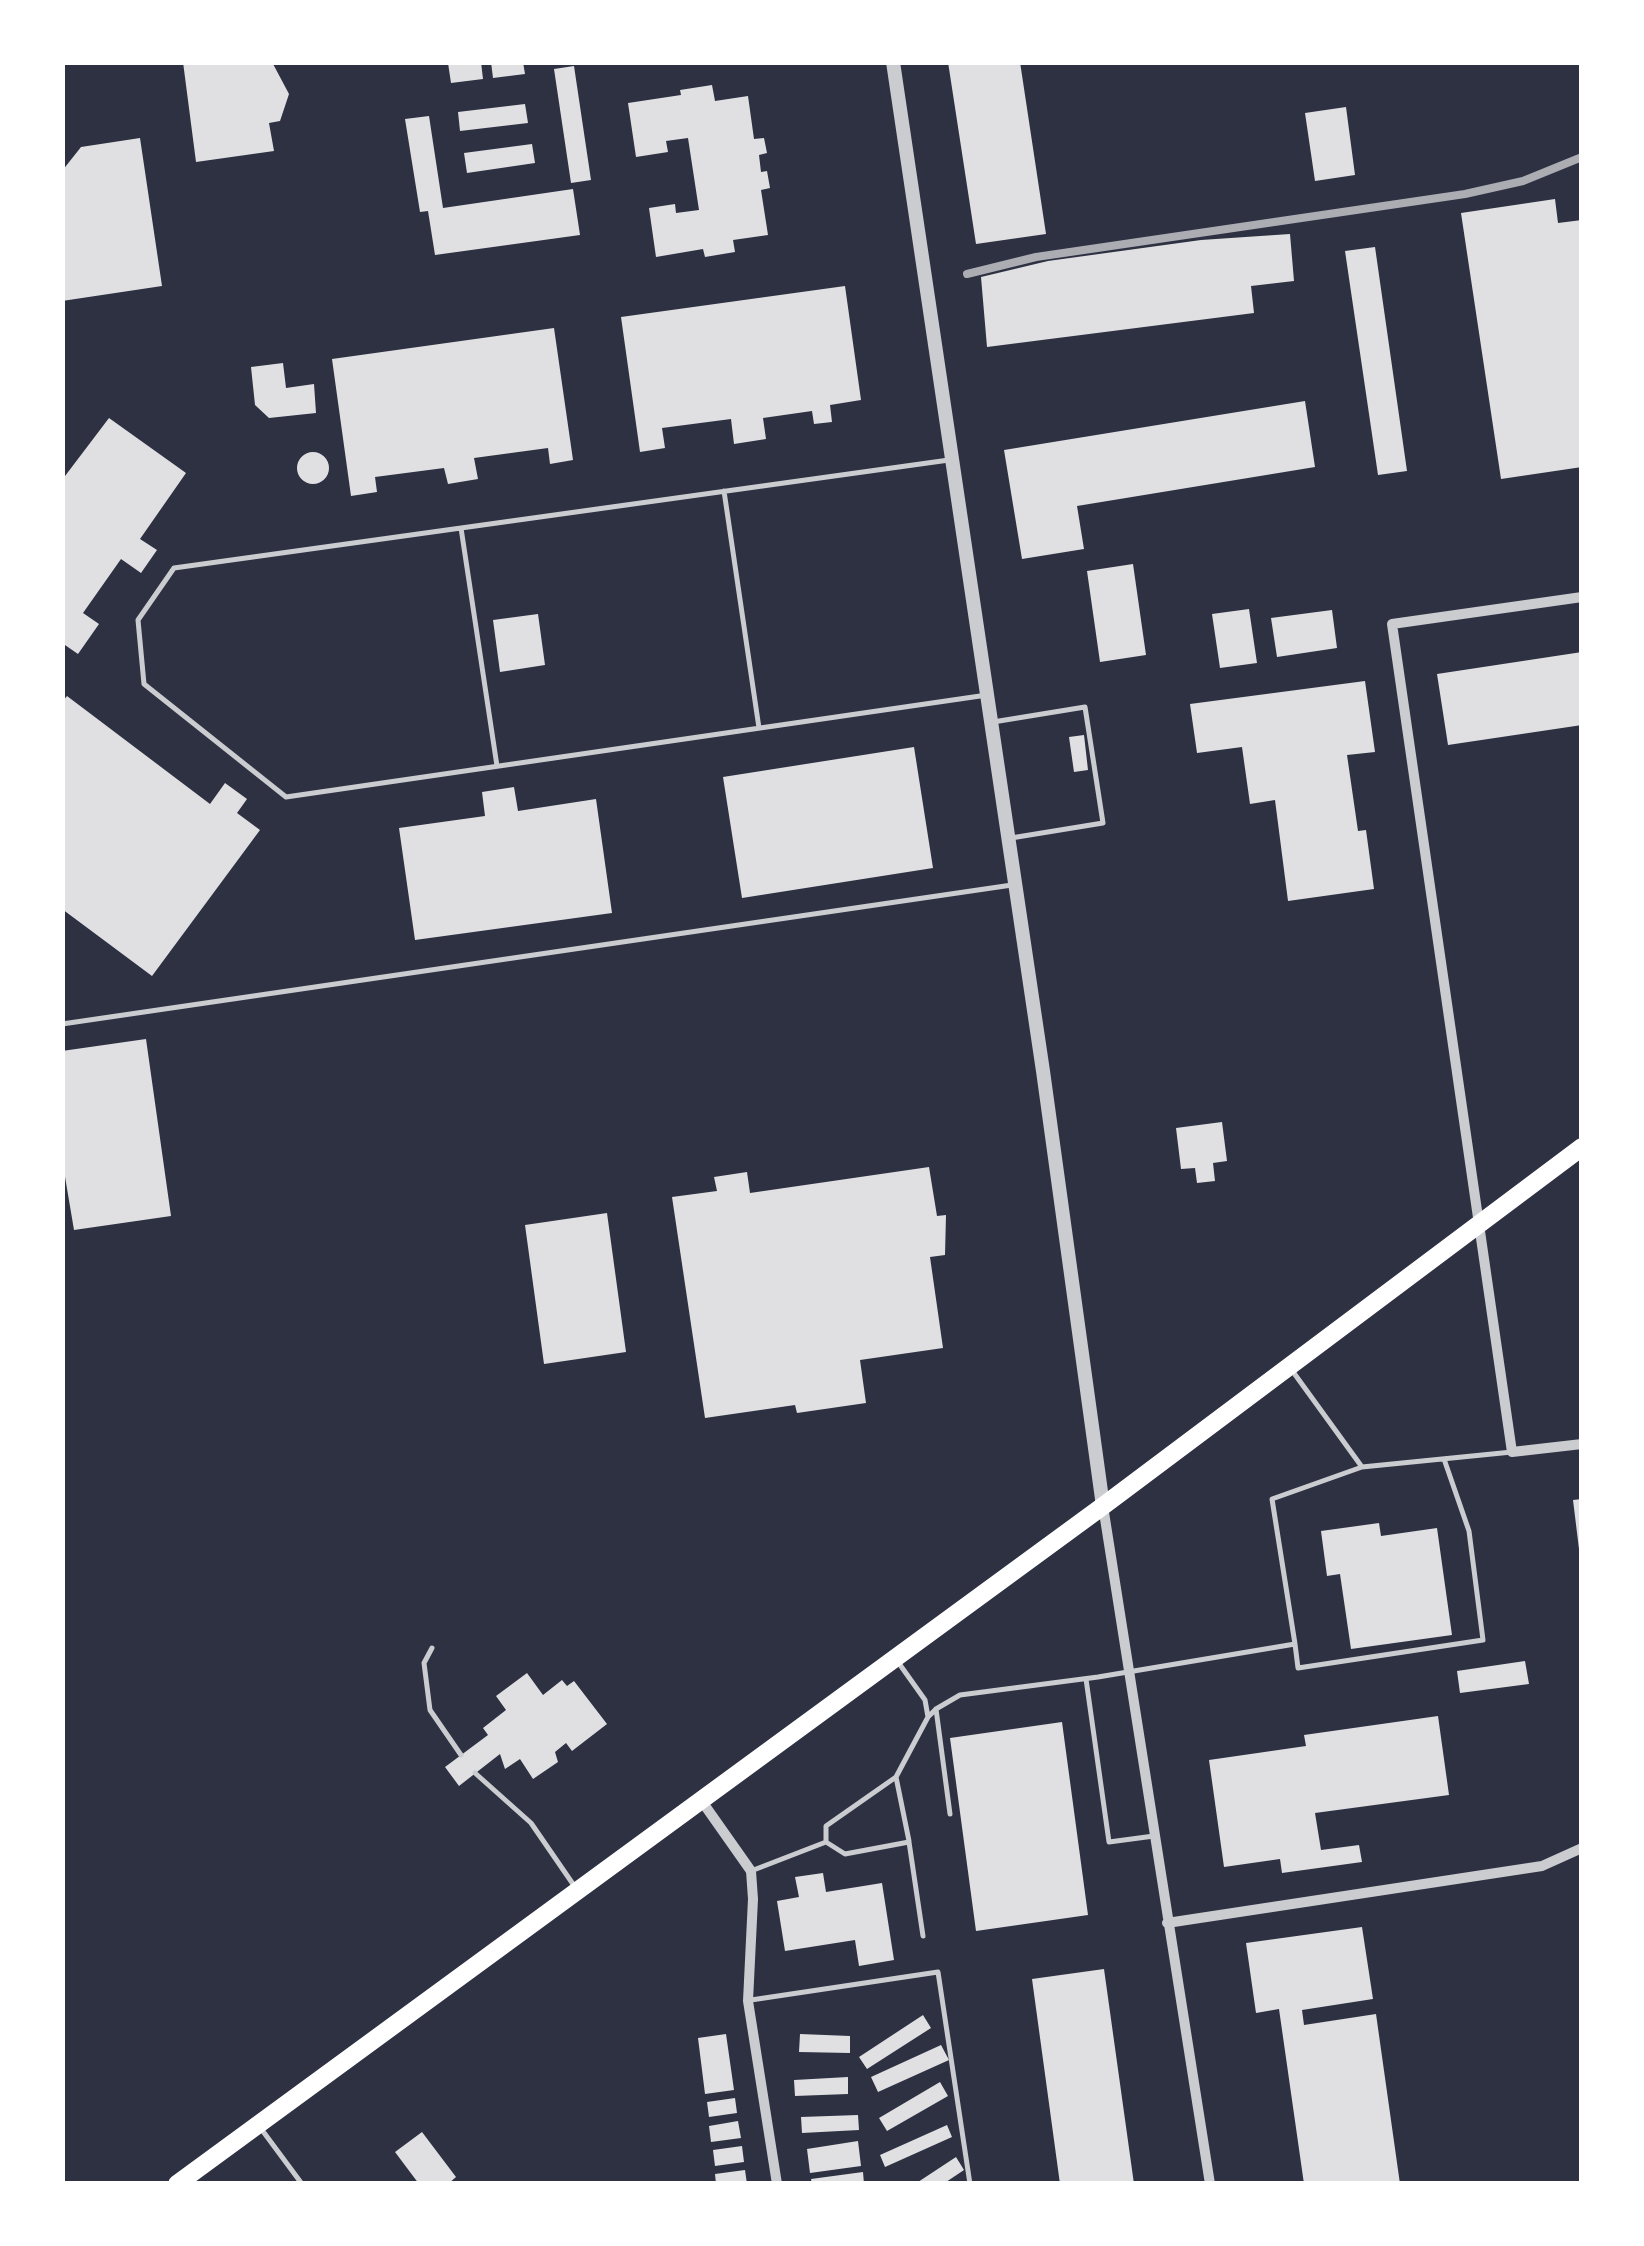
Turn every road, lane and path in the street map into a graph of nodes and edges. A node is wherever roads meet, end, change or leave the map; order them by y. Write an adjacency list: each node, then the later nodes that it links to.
1 (893, 62): 2 (street)
2 (952, 459): 3 (lane); 6 (street)
3 (724, 491): 4 (lane); 8 (lane)
4 (461, 528): 9 (lane); 9 (lane)
5 (1582, 597): 14 (street)
6 (987, 695): 7 (street); 8 (lane)
7 (991, 722): 10 (street); 10 (lane)
8 (758, 728): 9 (lane)
9 (497, 766)
10 (1008, 838): 11 (street)
11 (1015, 884): 12 (lane); 20 (street)
12 (62, 1024)
13 (1582, 1147): 14 (main road)
14 (1480, 1221): 15 (main road); 17 (street)
15 (1289, 1366): 19 (lane); 20 (main road)
16 (1582, 1444): 17 (street)
17 (1512, 1452): 18 (lane)
18 (1444, 1458): 19 (lane); 21 (lane)
19 (1362, 1467): 21 (lane)
20 (1103, 1506): 23 (main road); 24 (street)
21 (1295, 1644): 24 (lane)
22 (432, 1648): 28 (lane)
23 (895, 1658): 27 (lane); 31 (main road)
24 (1130, 1672): 25 (lane); 33 (street)
25 (1086, 1679): 26 (lane); 33 (lane)
26 (936, 1709): 27 (lane); 32 (lane)
27 (928, 1717): 30 (lane)
28 (461, 1755)
29 (475, 1773): 38 (lane)
30 (896, 1778): 34 (lane); 35 (lane)
31 (701, 1800): 37 (street); 38 (main road)
32 (950, 1814)
33 (1154, 1836): 39 (street)
34 (826, 1842): 35 (lane); 37 (lane)
35 (909, 1842): 40 (lane)
36 (1582, 1848): 39 (street)
37 (751, 1871): 41 (street)
38 (577, 1890): 42 (main road)
39 (1167, 1923): 47 (street)
40 (923, 1936)
41 (748, 2001): 45 (street); 46 (lane)
42 (258, 2124): 43 (main road); 44 (lane)
43 (177, 2184)
44 (302, 2184)
45 (777, 2184)
46 (970, 2184)
47 (1210, 2184)

